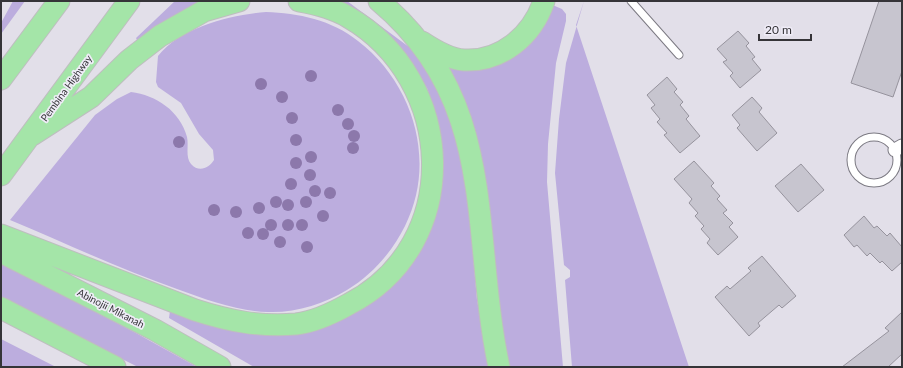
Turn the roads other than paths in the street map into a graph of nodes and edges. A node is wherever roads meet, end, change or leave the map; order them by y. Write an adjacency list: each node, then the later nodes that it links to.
1 (59, 1): 10 (main road)
2 (239, 1): 11 (main road)
3 (299, 1): 14 (main road)
4 (379, 1): 8 (main road)
5 (544, 1): 8 (main road)
6 (632, 1): 9 (lane)
7 (124, 5): 11 (main road, Pembina Highway)
8 (414, 37): 19 (main road)
9 (679, 55)
10 (1, 79)
11 (32, 135): 13 (main road, Pembina Highway)
12 (899, 148): 12 (lane)
13 (1, 175)
14 (1, 235)
15 (1, 252): 18 (main road, Abinojii Mikanah)
16 (1, 308): 17 (main road)
17 (115, 367)
18 (220, 367)
19 (499, 367)

